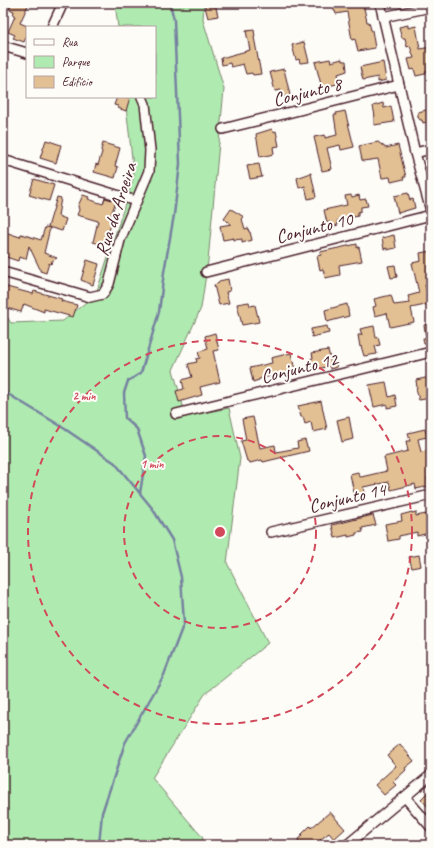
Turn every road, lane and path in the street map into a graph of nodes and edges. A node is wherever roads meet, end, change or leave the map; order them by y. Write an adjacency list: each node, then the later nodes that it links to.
1 (63, 3): 5 (street)
2 (380, 3): 4 (street)
3 (431, 7): 4 (street)
4 (383, 17): 8 (street)
5 (52, 26)
6 (3, 46): 7 (street)
7 (26, 54)
8 (398, 85): 10 (street, Conjunto 8); 12 (street)
9 (142, 98): 14 (street, Rua da Aroeira)
10 (223, 129)
11 (431, 149): 12 (street)
12 (415, 153): 15 (street)
13 (3, 160): 14 (street)
14 (136, 201): 17 (street, Rua da Aroeira)
15 (431, 211)
16 (431, 215): 18 (street, Conjunto 10)
17 (3, 272)
18 (206, 272)
19 (431, 352): 20 (street, Conjunto 12)
20 (176, 414)
21 (431, 495): 22 (street, Conjunto 14)
22 (271, 532)
23 (431, 775): 24 (street)
24 (405, 797): 25 (street); 26 (street)
25 (431, 827)
26 (347, 845)

